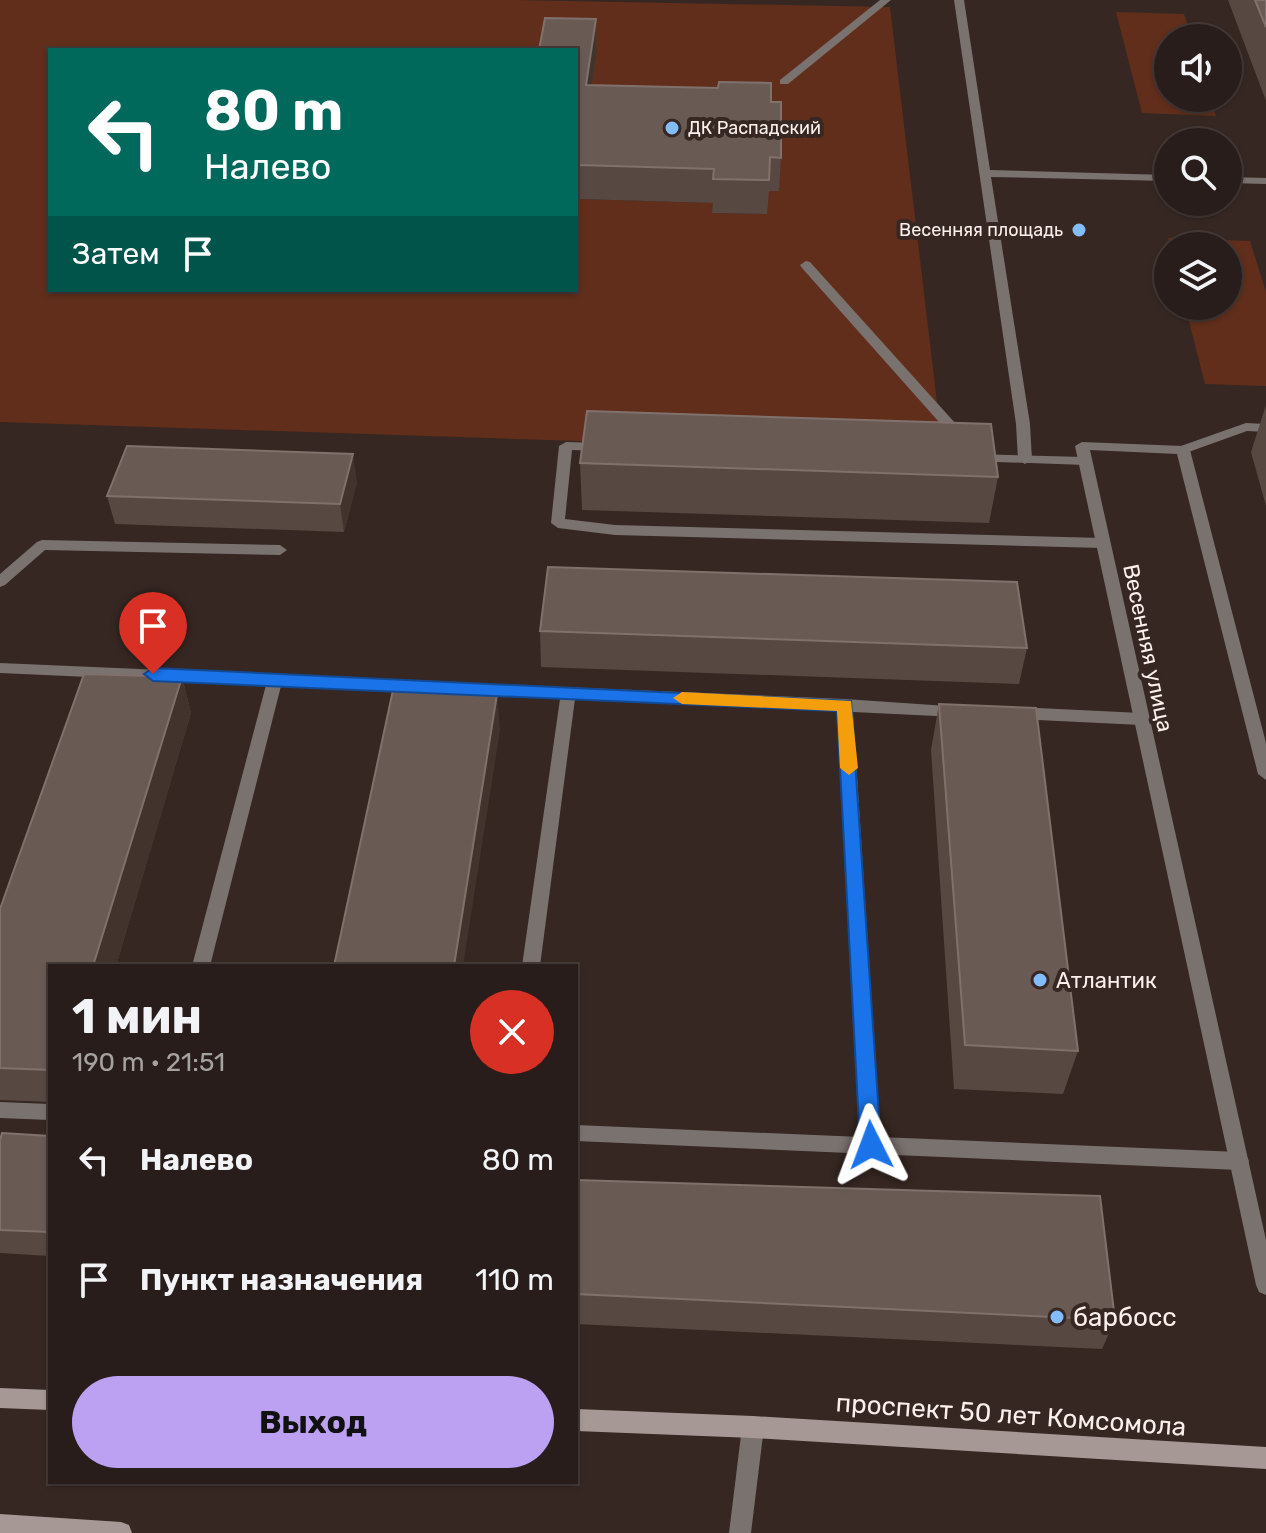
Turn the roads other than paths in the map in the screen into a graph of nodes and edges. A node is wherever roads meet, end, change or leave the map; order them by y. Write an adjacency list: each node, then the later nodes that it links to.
1 (886, 0): 3 (street)
2 (959, 0): 4 (street)
3 (784, 82)
4 (985, 173): 5 (street); 14 (street)
5 (1154, 178)
6 (1242, 180): 7 (street)
7 (1266, 181)
8 (806, 265): 13 (street)
9 (1266, 428): 11 (street)
10 (613, 447): 16 (street)
11 (1183, 450): 15 (street); 26 (street)
12 (963, 458): 13 (street)
13 (978, 458): 14 (street)
14 (1025, 460): 15 (street)
15 (1085, 461): 16 (street, Весенняя улица)
16 (1103, 543): 25 (street, Весенняя улица)
17 (280, 550): 18 (street)
18 (0, 582)
19 (0, 668): 20 (street)
20 (275, 680): 21 (street); 27 (street)
21 (568, 693): 22 (street); 28 (street)
22 (845, 705): 23 (street); 32 (street)
23 (971, 711)
24 (1003, 713): 25 (street)
25 (1141, 719): 33 (street, Весенняя улица)
26 (1266, 774)
27 (202, 964)
28 (531, 964)
29 (0, 1110): 30 (street)
30 (48, 1112)
31 (578, 1133): 32 (street)
32 (871, 1145): 33 (street)
33 (1239, 1161): 34 (street, Весенняя улица)
34 (1266, 1285)
35 (0, 1398): 36 (main road)
36 (48, 1400)
37 (578, 1420): 38 (main road, проспект 50 лет Комсомола)
38 (753, 1427): 39 (main road, проспект 50 лет Комсомола); 42 (street)
39 (1266, 1458)
40 (0, 1525): 41 (main road)
41 (121, 1533)
42 (740, 1533)

